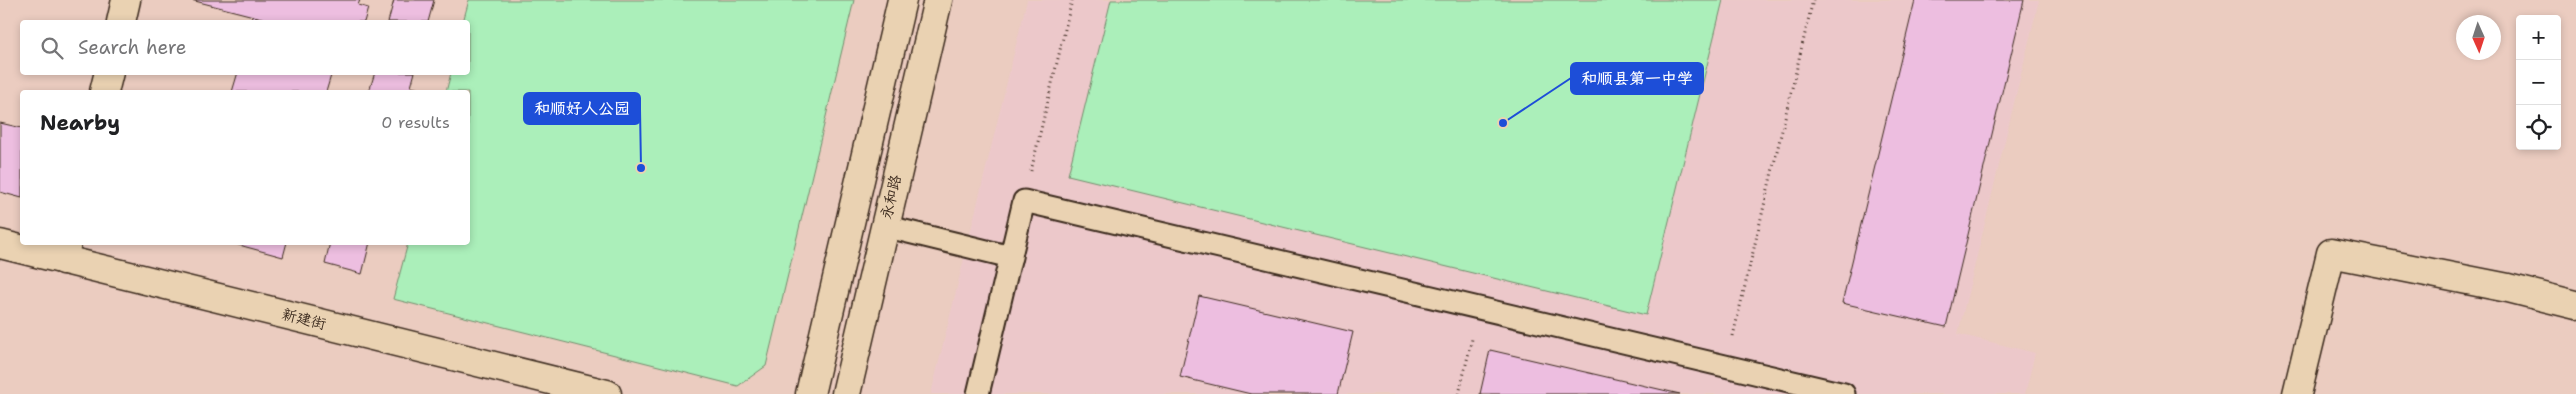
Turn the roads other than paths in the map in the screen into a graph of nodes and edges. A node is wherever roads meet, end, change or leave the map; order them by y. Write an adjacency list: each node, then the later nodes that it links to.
1 (126, 0): 4 (street)
2 (902, 0): 13 (street)
3 (938, 0): 7 (street, 永和路)
4 (121, 20)
5 (108, 75): 6 (street)
6 (104, 90)
7 (884, 226): 10 (lane); 14 (street, 永和路)
8 (0, 244): 9 (street, 新建街)
9 (65, 251): 12 (street, 新建街)
10 (1011, 257): 15 (lane); 16 (lane)
11 (2576, 304): 17 (street)
12 (607, 394)
13 (810, 394)
14 (846, 394)
15 (978, 394)
16 (1844, 394)
17 (2297, 394)

